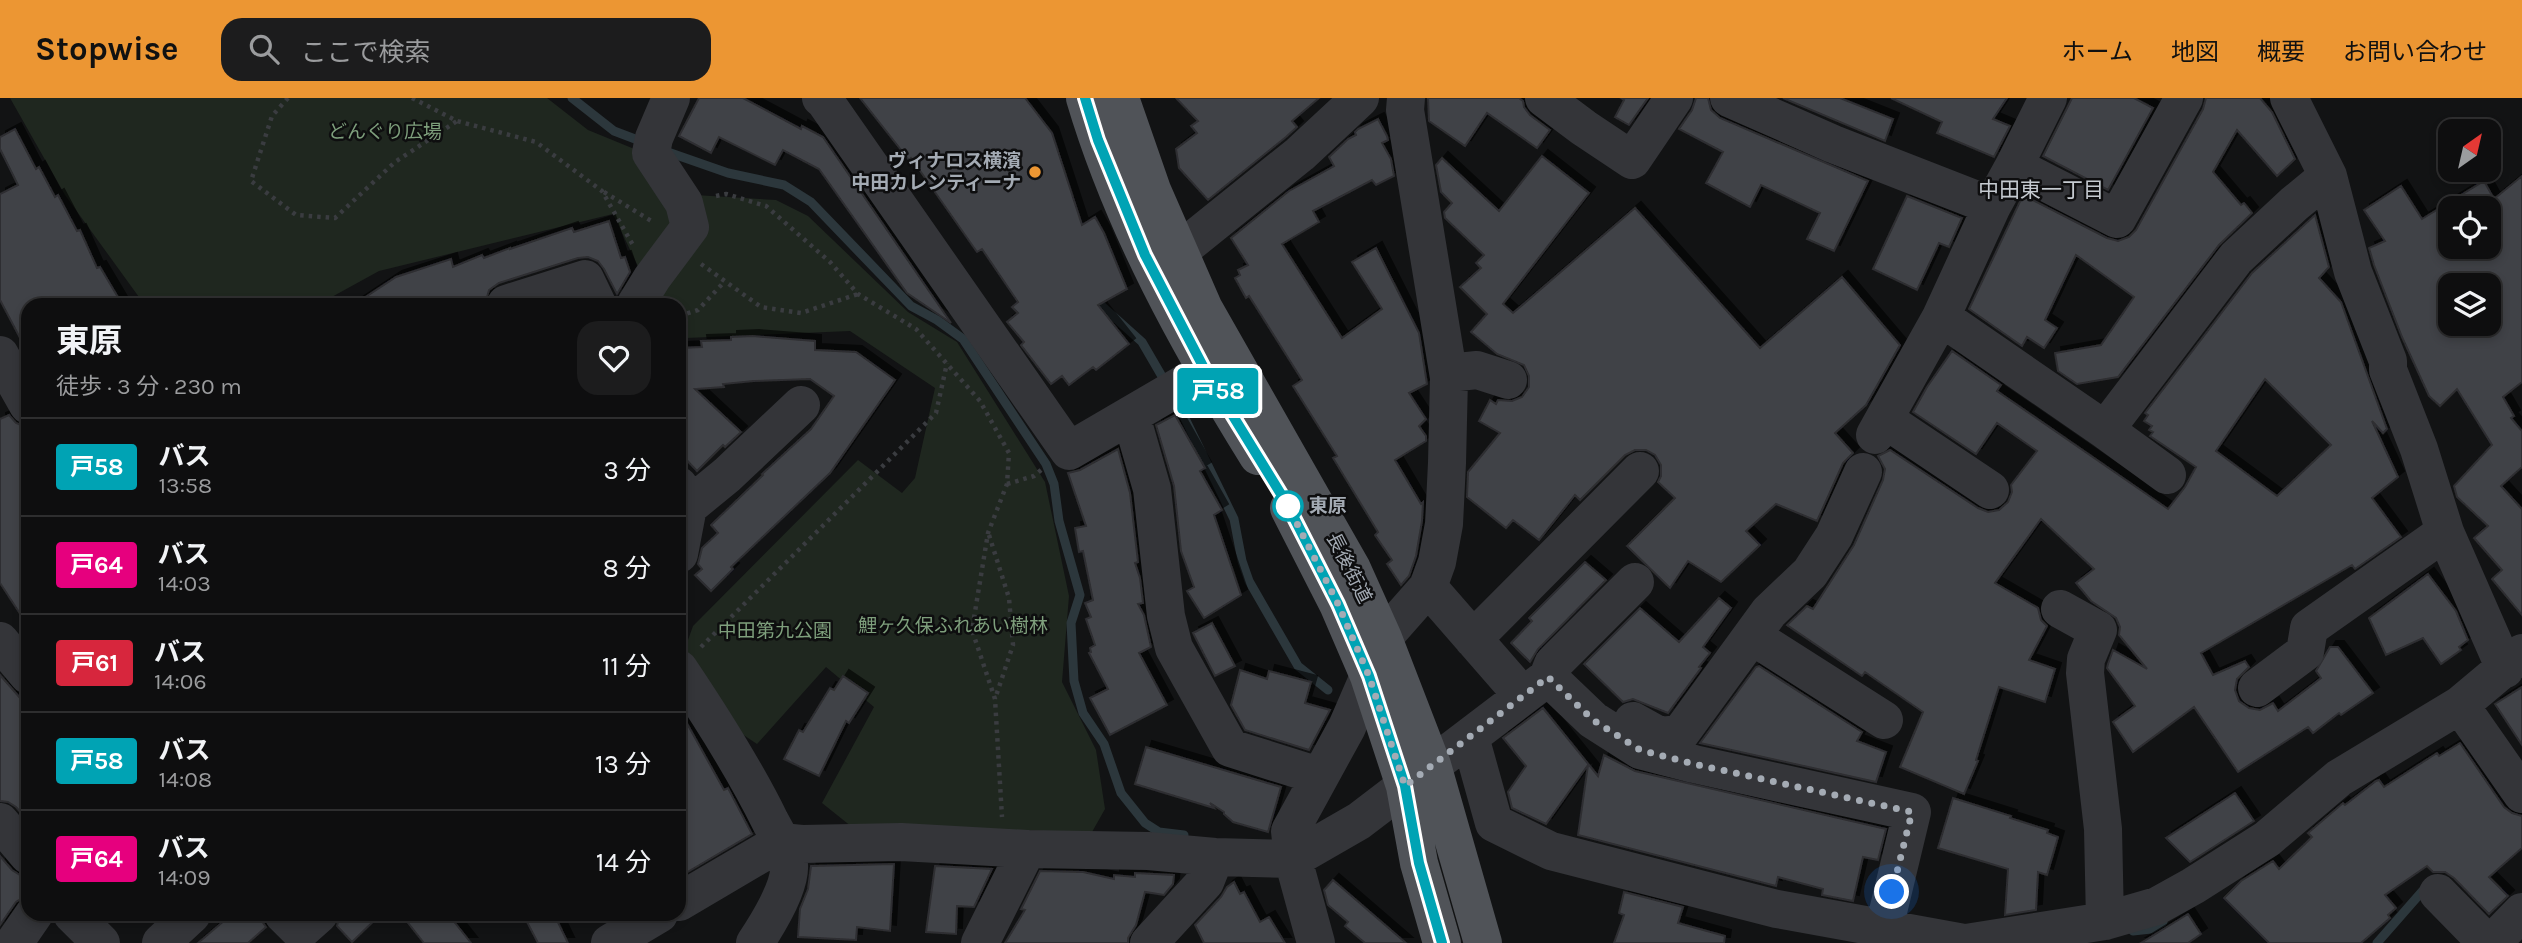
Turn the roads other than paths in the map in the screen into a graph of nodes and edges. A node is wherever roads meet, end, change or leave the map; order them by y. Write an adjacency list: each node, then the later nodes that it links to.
1 (671, 98): 17 (street)
2 (821, 98): 27 (street)
3 (1085, 98): 22 (main road, 長後街道)
4 (1119, 98): 16 (main road, 長後街道)
5 (1360, 98): 16 (street)
6 (1406, 98): 23 (street)
7 (1544, 98): 8 (street)
8 (1674, 98)
9 (1729, 98): 15 (street)
10 (2048, 98): 13 (street)
11 (2184, 98): 13 (street)
12 (2289, 98): 14 (street)
13 (2014, 166): 15 (street)
14 (2328, 176): 28 (street); 34 (street)
15 (1992, 205): 20 (street)
16 (1178, 252): 22 (main road, 長後街道)
17 (644, 291)
18 (525, 298): 19 (street)
19 (594, 298)
20 (1941, 317): 28 (street); 32 (street)
21 (0, 355): 25 (street)
22 (1208, 371): 27 (street); 39 (main road, 長後街道); 44 (main road, 長後街道)
23 (1449, 373): 24 (street); 36 (street)
24 (1508, 380)
25 (16, 400)
26 (801, 405): 33 (street)
27 (1143, 409): 51 (street)
28 (2105, 430): 31 (street)
29 (1640, 471): 40 (street)
30 (1863, 472): 38 (street)
31 (2167, 475)
32 (1990, 490)
33 (686, 495)
34 (2445, 532): 42 (street); 47 (street)
35 (1635, 582): 46 (street)
36 (1428, 587): 39 (street); 40 (street)
37 (2060, 609): 69 (street)
38 (1752, 636): 46 (street); 49 (street)
39 (1384, 638): 52 (main road, 長後街道)
40 (1473, 639): 46 (street)
41 (0, 641): 43 (street)
42 (2513, 661): 48 (street)
43 (21, 666)
44 (1369, 676): 51 (street); 52 (main road, 長後街道)
45 (686, 680): 56 (street)
46 (1536, 687): 50 (street); 70 (street)
47 (2257, 688)
48 (2460, 705): 53 (street); 69 (street)
49 (1884, 720)
50 (1469, 737): 52 (street); 70 (street)
51 (1319, 776): 59 (street)
52 (1418, 776): 59 (street); 79 (main road, 長後街道); 80 (main road, 長後街道)
53 (2522, 794)
54 (11, 817): 55 (street)
55 (21, 839)
56 (781, 842): 57 (street); 61 (street); 76 (street)
57 (1015, 848): 58 (street); 77 (street)
58 (1215, 857): 59 (street); 72 (street)
59 (1293, 859): 78 (street)
60 (2438, 893): 82 (street)
61 (686, 897)
62 (2522, 912): 82 (street)
63 (29, 921): 73 (street)
64 (79, 921): 74 (street)
65 (185, 921): 75 (street)
66 (290, 921): 67 (street)
67 (311, 921)
68 (640, 921): 71 (street)
69 (2105, 921): 81 (street)
70 (1886, 929): 81 (street)
71 (609, 932)
72 (1159, 940)
73 (14, 943)
74 (101, 943)
75 (161, 943)
76 (755, 943)
77 (980, 943)
78 (1316, 943)
79 (1442, 943)
80 (1483, 943)
81 (1965, 943)
82 (2489, 943)

